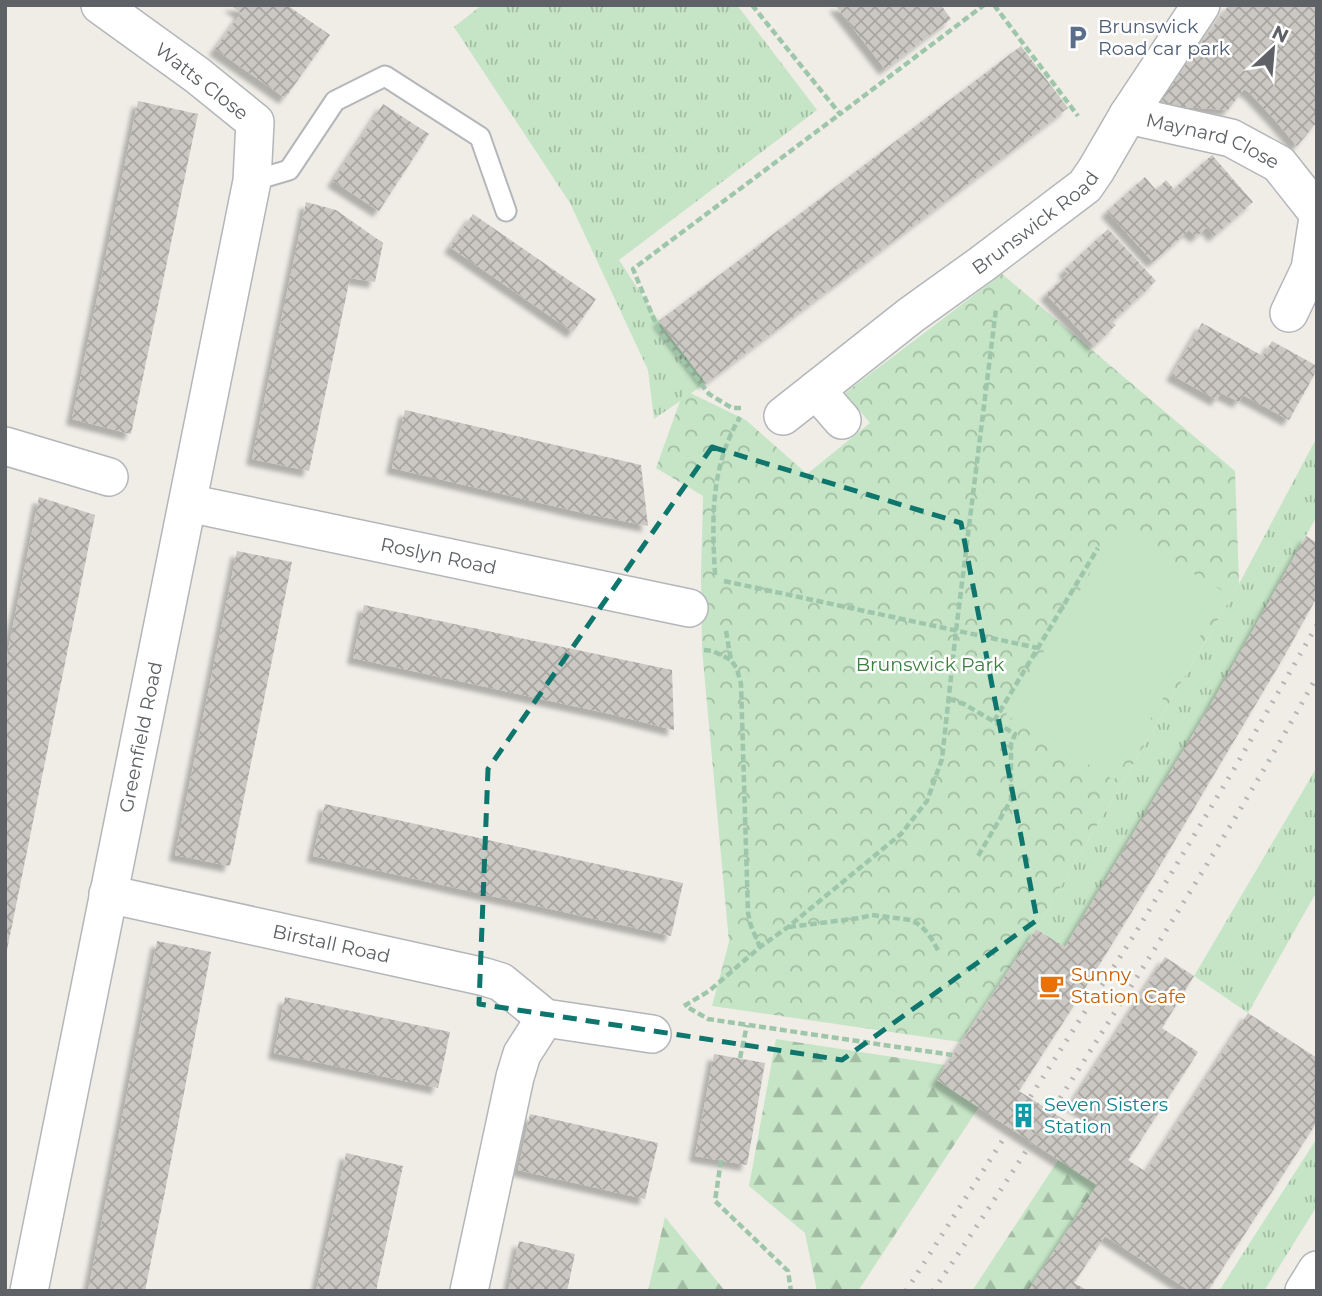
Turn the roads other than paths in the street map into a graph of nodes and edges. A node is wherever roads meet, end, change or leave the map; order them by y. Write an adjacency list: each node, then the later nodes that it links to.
1 (100, 5): 4 (street, Watts Close)
2 (1201, 5): 3 (street, Brunswick Road)
3 (1128, 115): 6 (street, Maynard Close); 9 (street, Brunswick Road)
4 (252, 181): 5 (lane); 14 (street, Greenfield Road)
5 (506, 211)
6 (1317, 212)
7 (1317, 224): 8 (street)
8 (1289, 313)
9 (816, 390): 10 (street, Brunswick Road); 11 (street)
10 (783, 416)
11 (842, 421)
12 (5, 446): 13 (street)
13 (109, 477)
14 (188, 503): 15 (street, Roslyn Road); 16 (street, Greenfield Road)
15 (689, 608)
16 (108, 894): 17 (street, Birstall Road); 20 (street, Greenfield Road)
17 (545, 1018): 18 (street); 21 (street)
18 (652, 1034)
19 (1317, 1270): 22 (street)
20 (29, 1291)
21 (469, 1291)
22 (1304, 1291)

